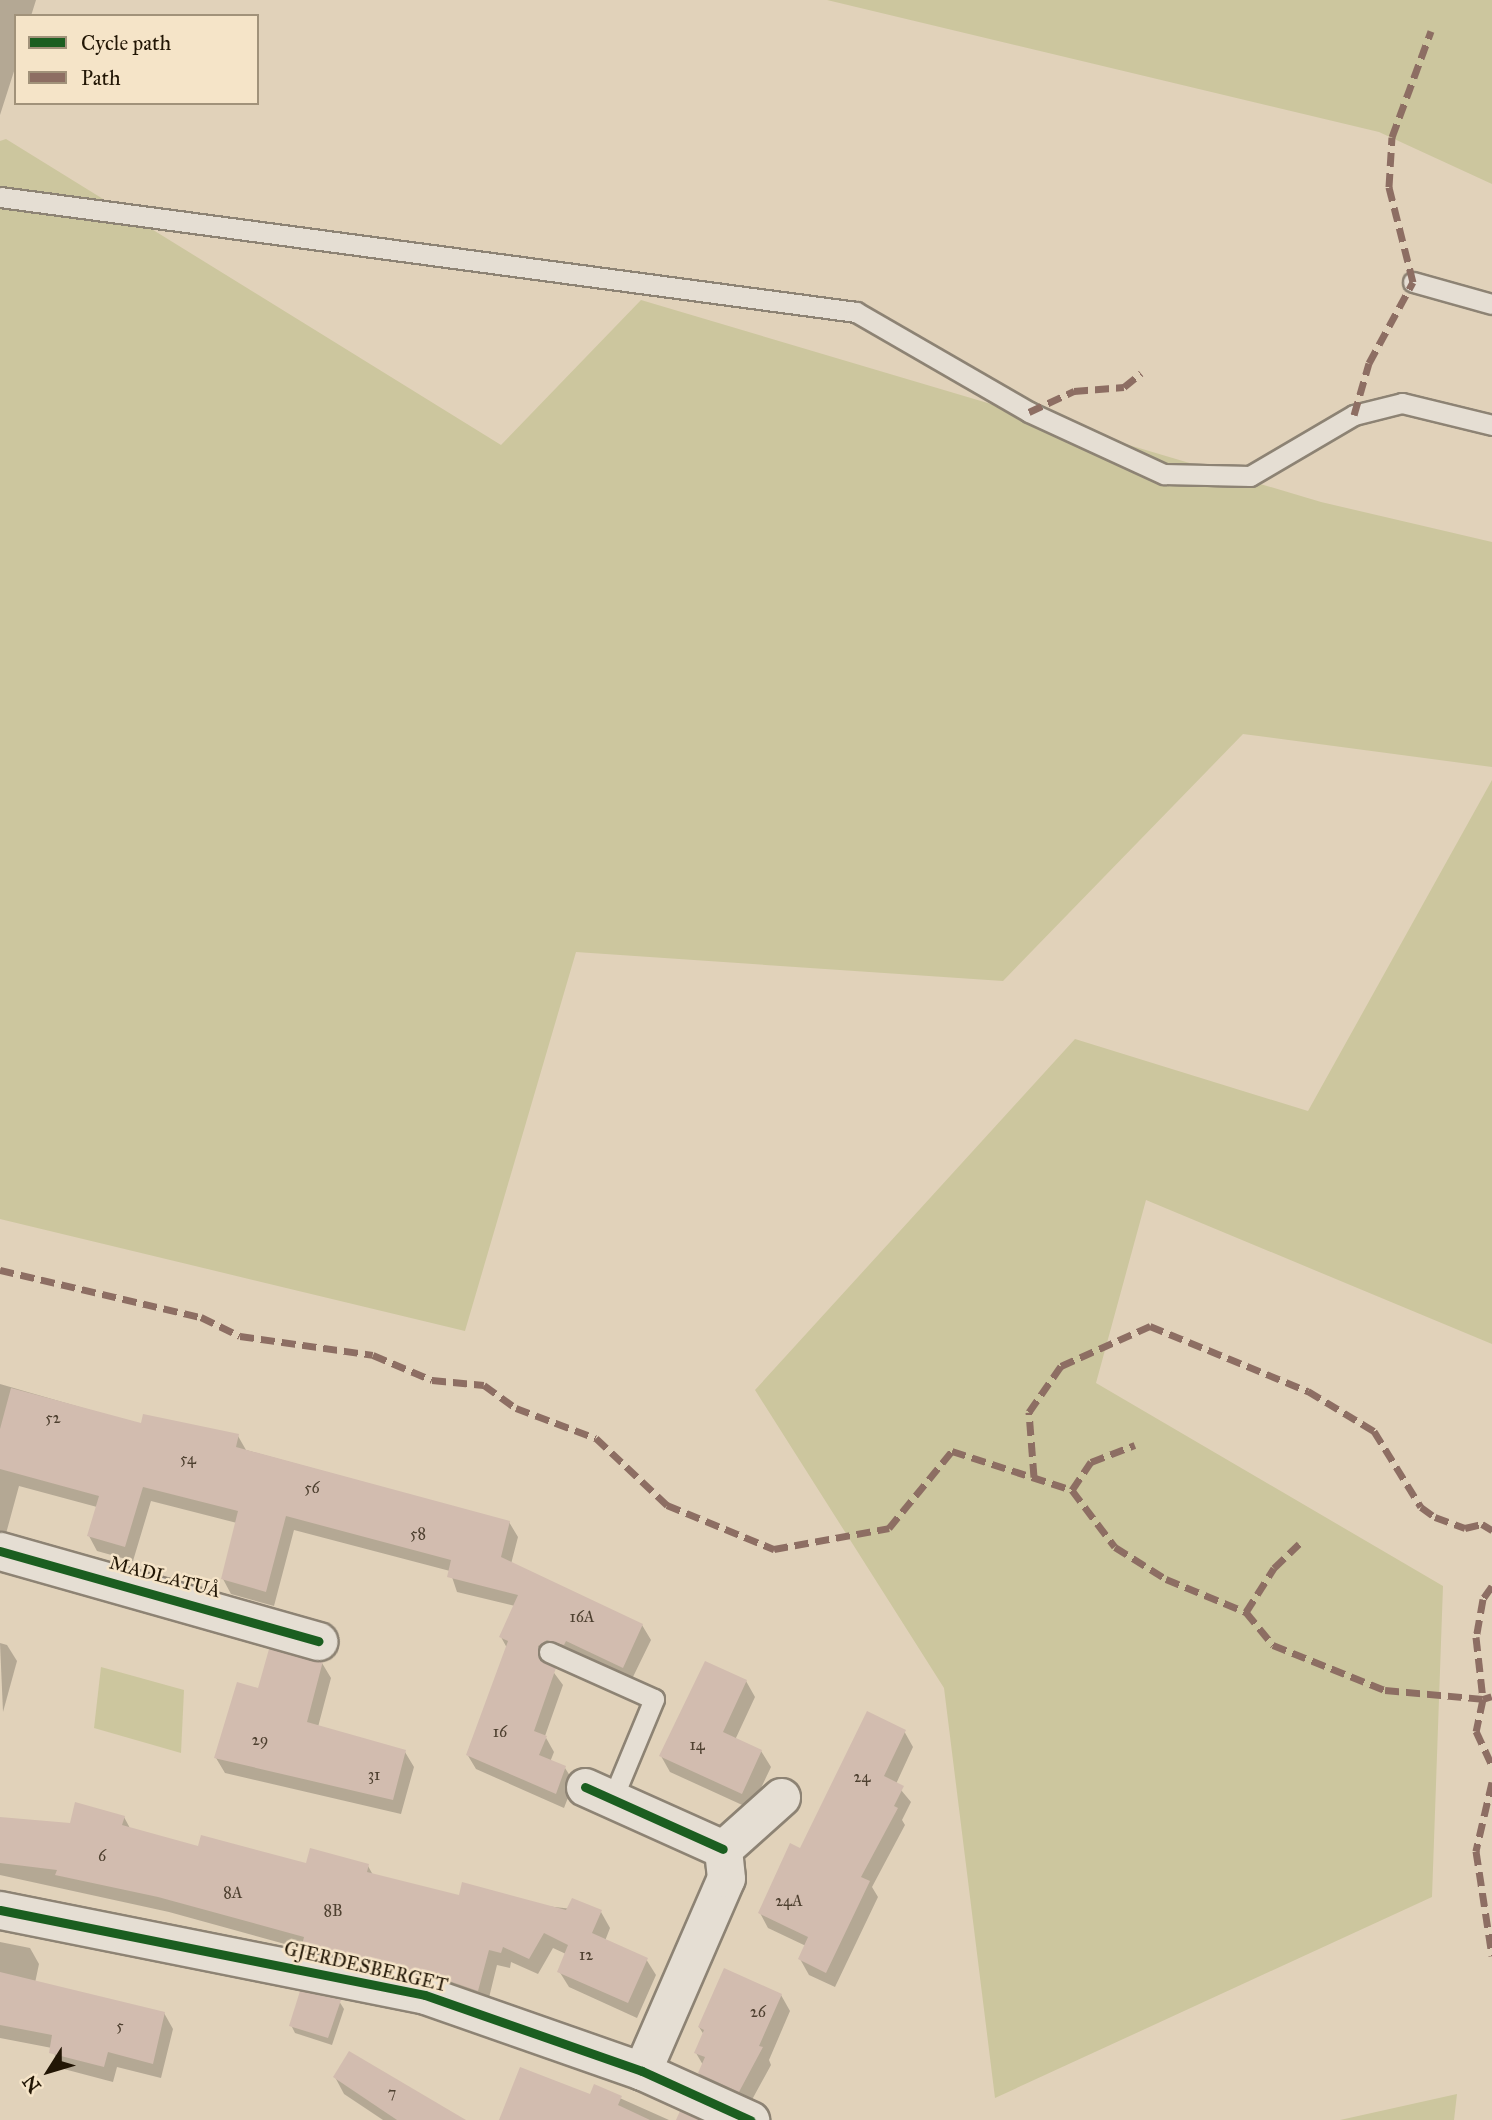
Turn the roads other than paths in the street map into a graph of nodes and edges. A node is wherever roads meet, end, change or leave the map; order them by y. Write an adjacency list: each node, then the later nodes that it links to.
1 (0, 197): 4 (lane)
2 (1413, 282): 3 (lane)
3 (1492, 304)
4 (1492, 425)
5 (0, 1551): 6 (street, MADLATUÅ)
6 (319, 1641)
7 (549, 1652): 8 (lane)
8 (599, 1793): 10 (street)
9 (781, 1797): 10 (street)
10 (723, 1849): 12 (street)
11 (0, 1910): 12 (street, GJERDESBERGET)
12 (642, 2070): 13 (street, GJERDESBERGET)
13 (750, 2120)

